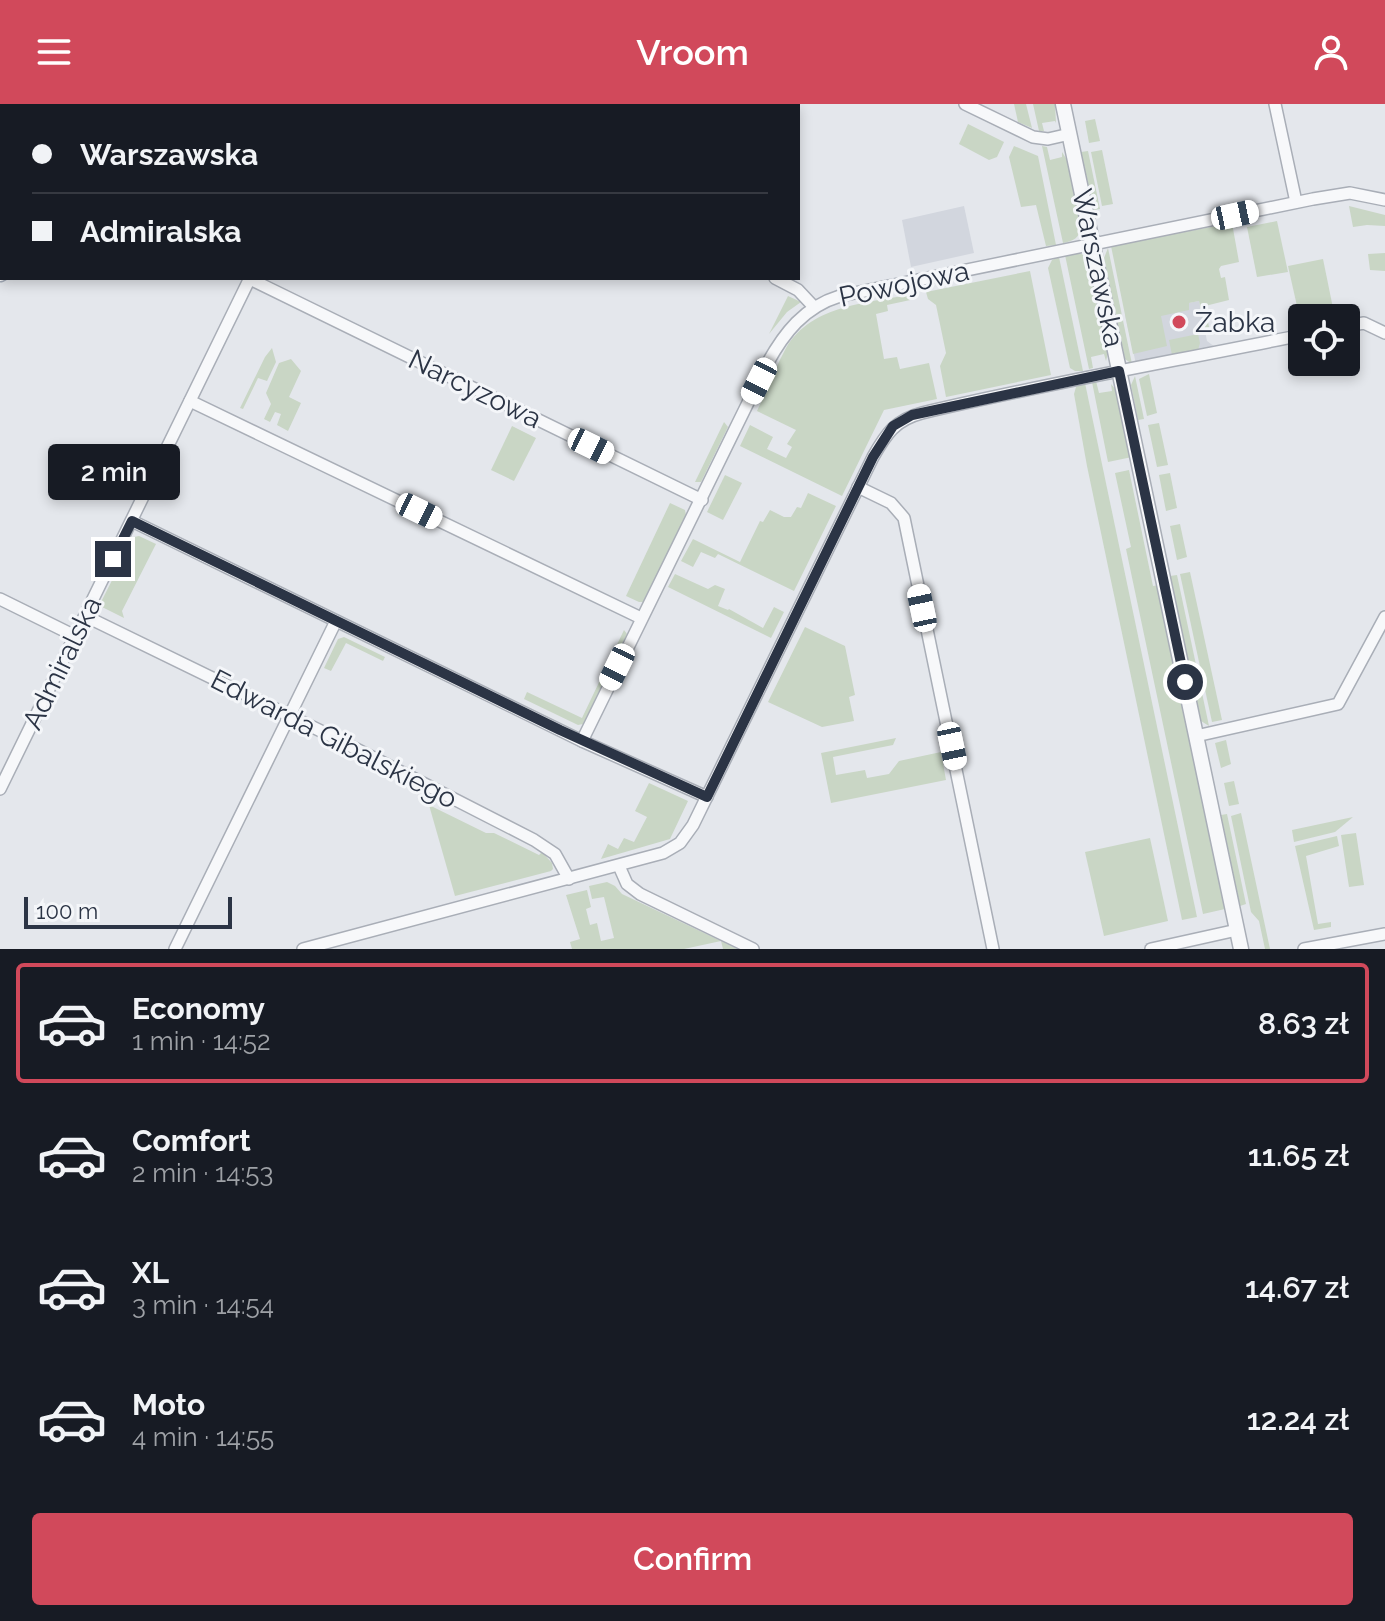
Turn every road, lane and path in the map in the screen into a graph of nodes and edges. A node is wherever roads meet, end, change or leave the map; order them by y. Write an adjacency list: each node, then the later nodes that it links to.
1 (965, 104): 4 (street)
2 (1063, 104): 4 (street, Warszawska)
3 (1275, 104): 6 (street)
4 (1070, 134): 7 (street, Warszawska)
5 (1385, 200): 6 (street, Powojowa)
6 (1296, 202): 7 (street, Powojowa)
7 (1093, 244): 11 (street, Powojowa); 15 (street, Warszawska)
8 (248, 280): 16 (street, Admiralska)
9 (253, 280): 18 (street, Narcyzowa)
10 (779, 280): 11 (street)
11 (814, 307): 18 (street, Powojowa)
12 (1360, 324): 13 (street)
13 (1385, 333)
14 (1288, 338): 15 (street)
15 (1119, 371): 17 (street); 27 (street, Warszawska)
16 (190, 401): 19 (street, Admiralska); 23 (street)
17 (858, 487): 30 (street); 38 (street)
18 (702, 500): 23 (street, Powojowa)
19 (132, 521): 21 (street, Admiralska); 24 (street)
20 (0, 599): 25 (street)
21 (85, 616): 25 (street, Admiralska); 26 (street, Edwarda Gibalskiego)
22 (1385, 617): 27 (street)
23 (641, 618): 28 (street, Powojowa)
24 (336, 621): 26 (street); 28 (street)
25 (75, 636): 29 (street, Admiralska)
26 (290, 716): 32 (street, Edwarda Gibalskiego); 35 (street)
27 (1196, 736): 33 (street, Warszawska)
28 (582, 741): 30 (street)
29 (0, 789)
30 (707, 797): 31 (street)
31 (619, 866): 32 (street); 37 (street)
32 (569, 879): 36 (street)
33 (1237, 930): 39 (street); 40 (street, Warszawska)
34 (1385, 934): 41 (street)
35 (175, 949)
36 (303, 949)
37 (753, 949)
38 (993, 949)
39 (1151, 949)
40 (1241, 949)
41 (1304, 949)

